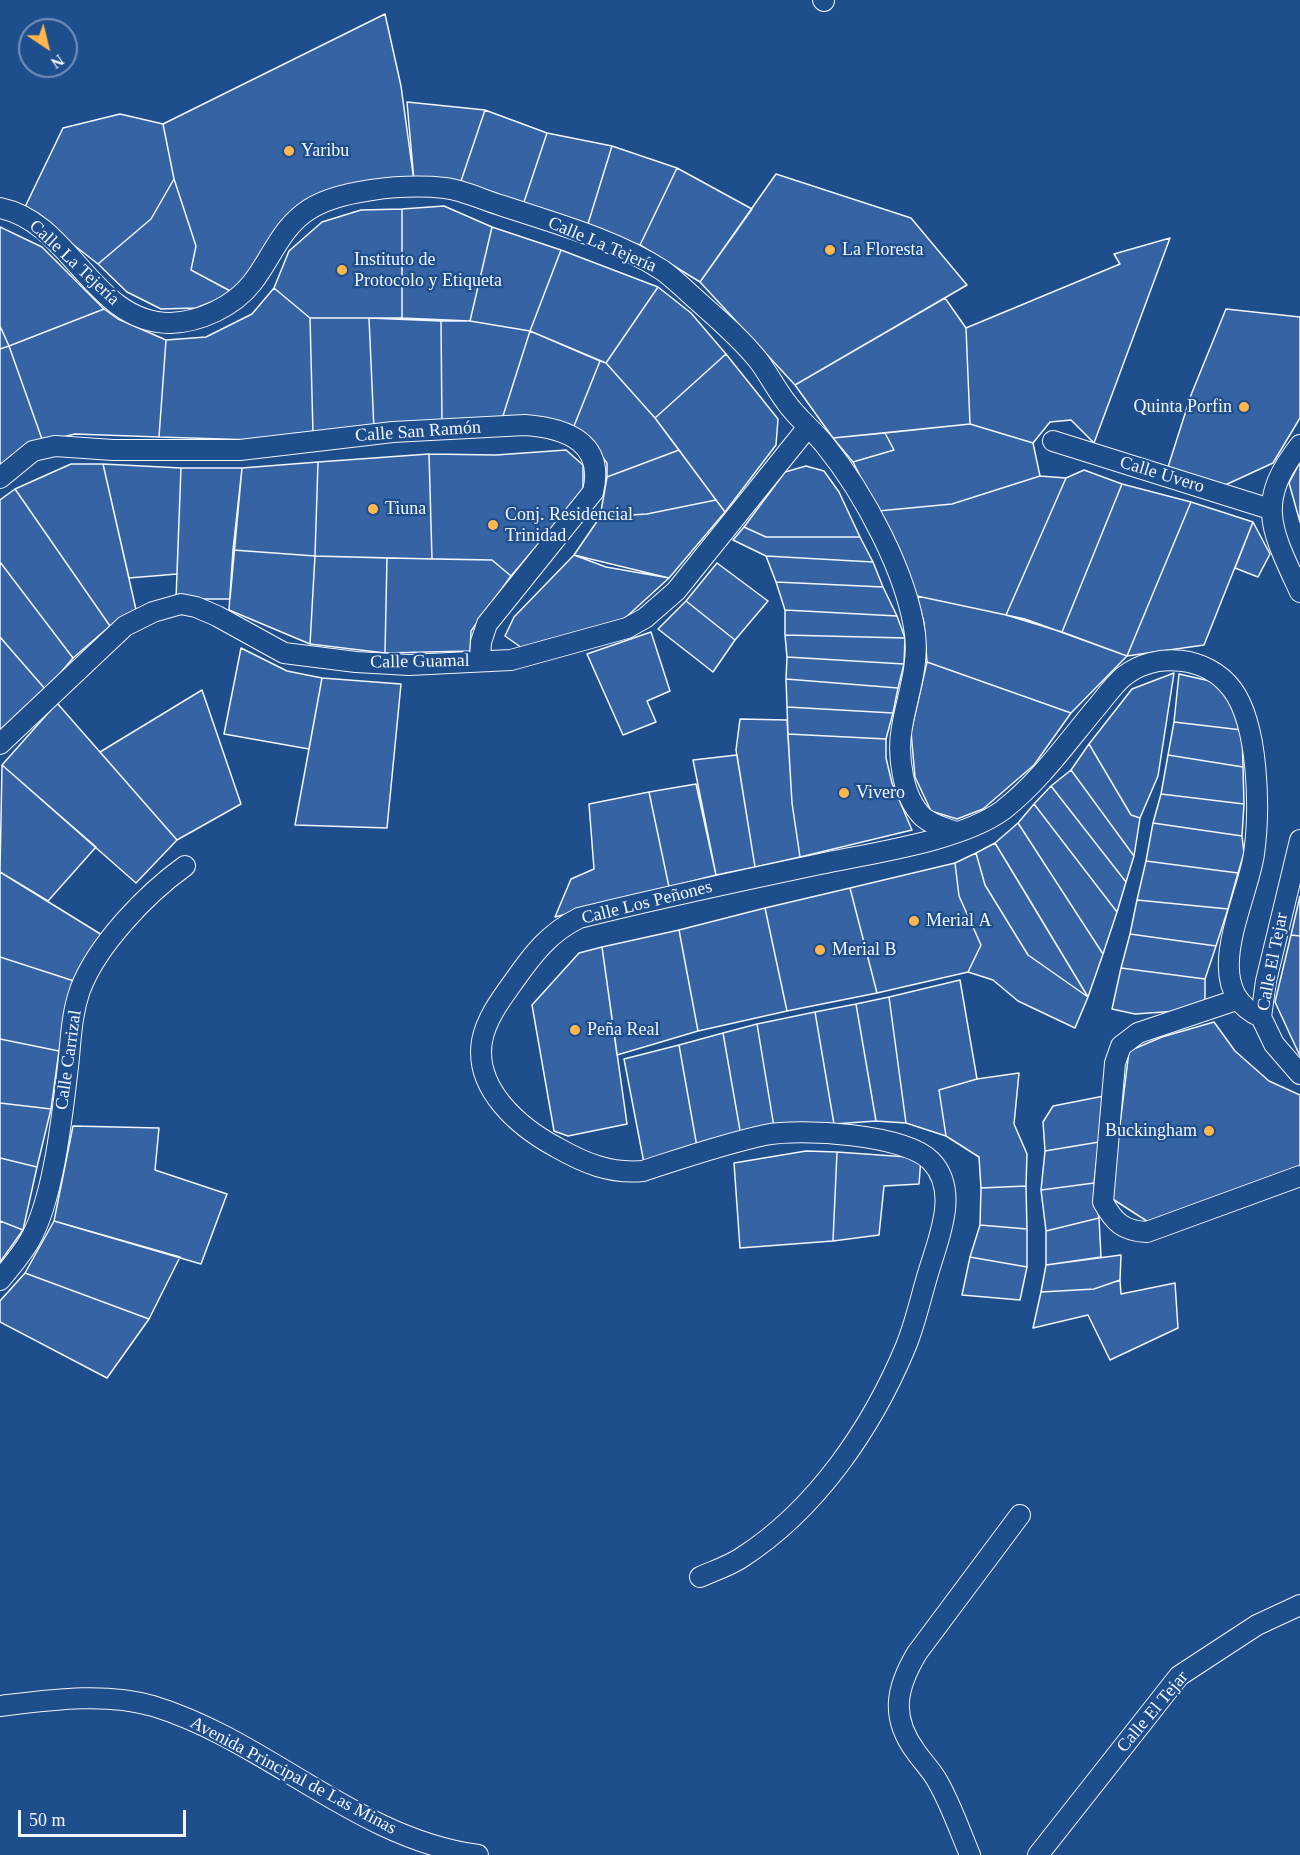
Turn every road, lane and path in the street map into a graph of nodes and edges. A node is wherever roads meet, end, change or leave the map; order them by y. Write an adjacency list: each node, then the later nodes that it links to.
1 (0, 207): 2 (street, Calle La Tejería)
2 (808, 427): 8 (street, Calle Guamal); 10 (street, Calle La Tejería)
3 (1053, 441): 6 (street, Calle Uvero)
4 (1300, 445): 6 (street)
5 (0, 477): 8 (street, Calle San Ramón)
6 (1270, 509): 7 (street)
7 (1300, 592)
8 (480, 660): 9 (street, Calle Guamal)
9 (0, 744)
10 (956, 832): 13 (street, Calle Los Peñones); 19 (street, Calle Los Peñones)
11 (1300, 840): 14 (street, Calle El Tejar)
12 (185, 866): 17 (street, Calle Carrizal)
13 (1236, 1000): 14 (street); 16 (street)
14 (1261, 1017): 15 (street, Calle El Tejar)
15 (1300, 1074)
16 (1300, 1176)
17 (0, 1280)
18 (1020, 1515): 23 (street)
19 (700, 1577)
20 (1300, 1605): 24 (street, Calle El Tejar)
21 (0, 1706): 22 (street, Avenida Principal de Las Minas)
22 (478, 1855)
23 (970, 1855)
24 (1038, 1855)

